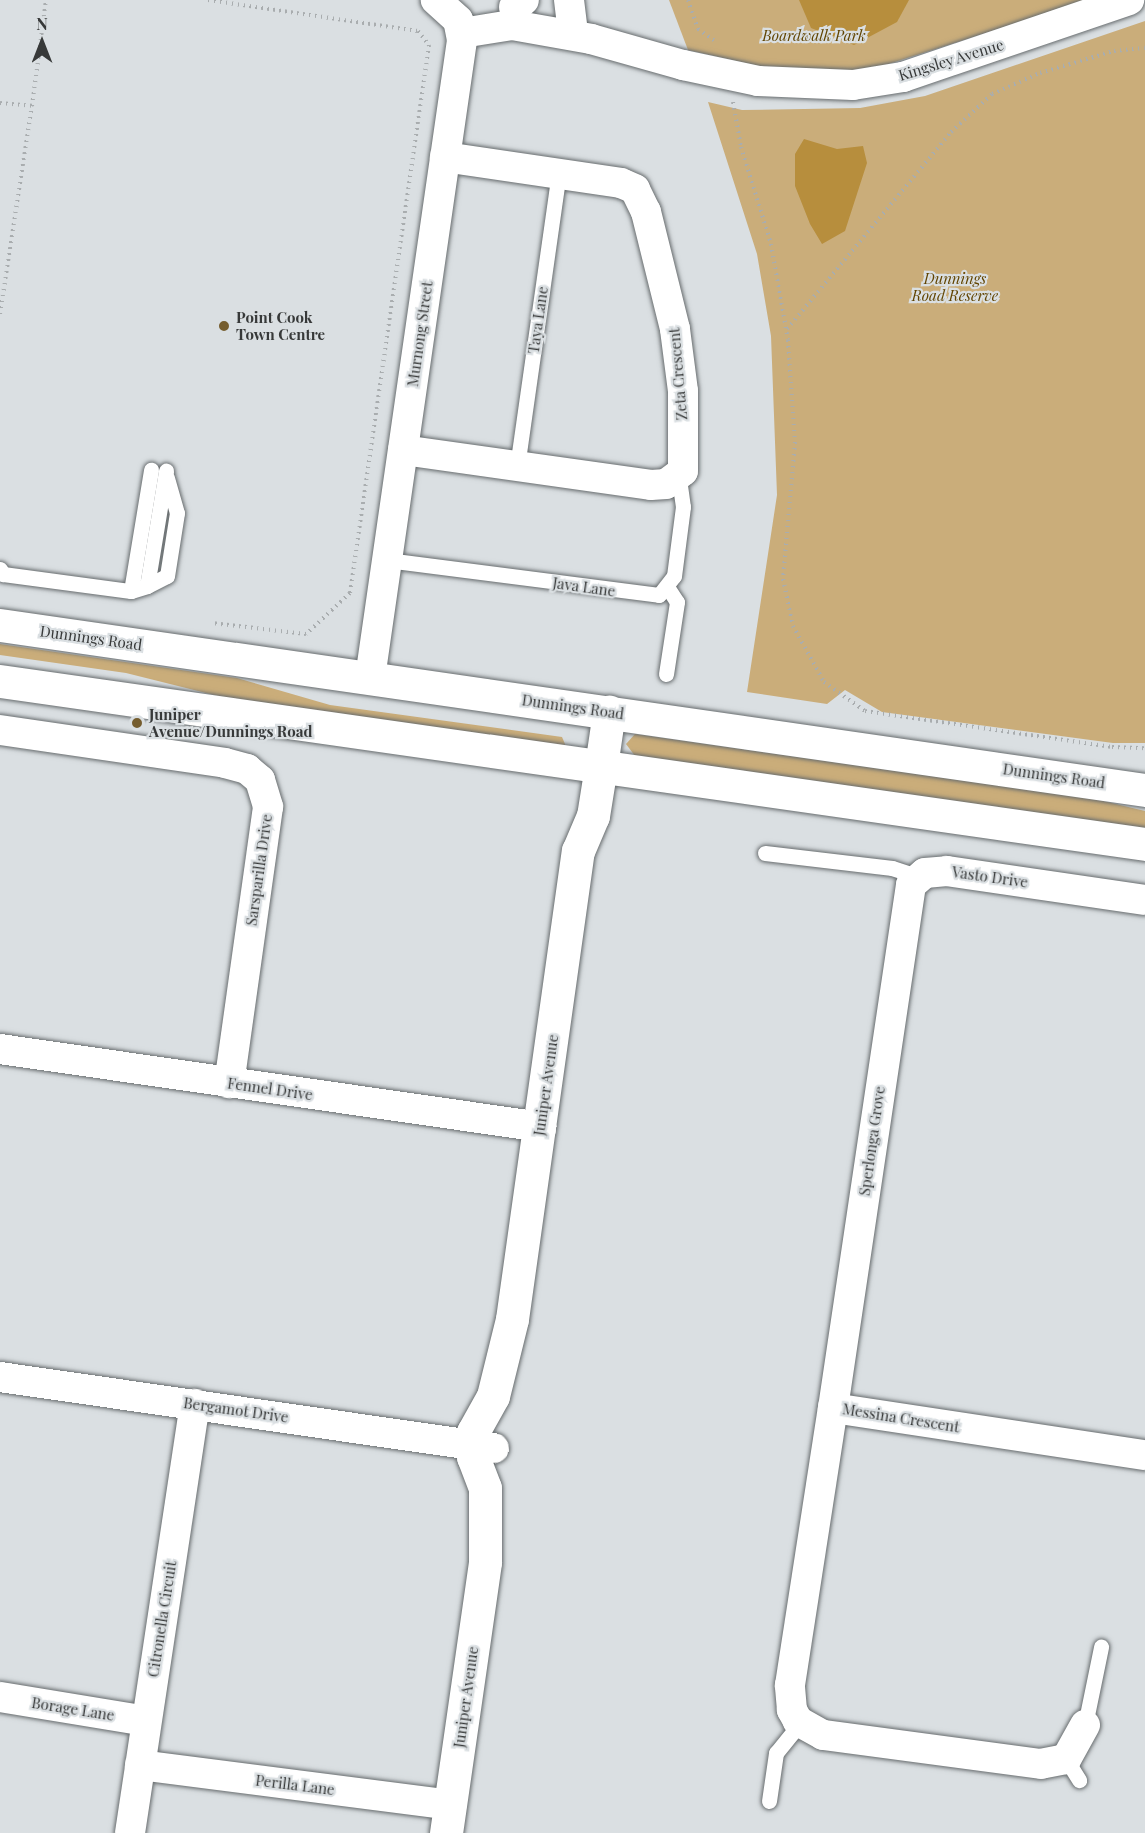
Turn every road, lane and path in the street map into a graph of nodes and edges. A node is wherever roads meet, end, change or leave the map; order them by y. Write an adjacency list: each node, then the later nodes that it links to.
1 (46, 0): 12 (path)
2 (208, 0): 24 (path)
3 (688, 0): 8 (path)
4 (1129, 0): 10 (street, Kingsley Avenue)
5 (520, 3): 6 (street, Kingsley Avenue); 7 (street, Kingsley Avenue)
6 (451, 16): 7 (street, Kingsley Avenue); 13 (street, Murnong Street)
7 (577, 22): 10 (street, Kingsley Avenue)
8 (722, 45)
9 (1145, 48): 16 (path)
10 (731, 75): 16 (path)
11 (0, 103): 12 (path)
12 (32, 106): 15 (path)
13 (445, 157): 14 (street, Zeta Crescent); 17 (street, Murnong Street)
14 (559, 173): 18 (lane, Taya Lane); 19 (street, Zeta Crescent)
15 (0, 315)
16 (786, 330): 31 (path)
17 (403, 450): 18 (street); 20 (street, Murnong Street)
18 (517, 467): 19 (street)
19 (679, 477): 22 (lane)
20 (387, 560): 22 (lane, Java Lane); 27 (street, Murnong Street)
21 (0, 569): 23 (lane)
22 (668, 588): 26 (lane)
23 (131, 591): 23 (lane)
24 (208, 623)
25 (0, 625): 27 (main road, Dunnings Road)
26 (666, 674)
27 (370, 678): 29 (main road, Dunnings Road)
28 (10, 680): 32 (main road)
29 (598, 711): 32 (main road, Juniper Avenue); 33 (main road, Dunnings Road)
30 (0, 730): 39 (street, Sarsparilla Drive)
31 (1145, 748)
32 (590, 765): 34 (main road); 40 (main road, Juniper Avenue)
33 (1145, 790)
34 (1145, 844)
35 (765, 853): 36 (lane, Vasto Drive)
36 (919, 877): 37 (street, Vasto Drive); 43 (street, Sperlonga Grove)
37 (1145, 900)
38 (0, 1049): 39 (street, Fennel Drive)
39 (229, 1083): 40 (street, Fennel Drive)
40 (541, 1127): 44 (main road, Juniper Avenue)
41 (0, 1377): 42 (street, Bergamot Drive)
42 (195, 1404): 44 (street, Bergamot Drive); 48 (street, Citronella Circuit)
43 (833, 1408): 45 (street, Messina Crescent); 49 (street, Messina Crescent)
44 (483, 1446): 53 (main road, Juniper Avenue)
45 (1145, 1455)
46 (1101, 1647): 50 (lane)
47 (0, 1697): 48 (street, Borage Lane)
48 (146, 1721): 51 (street, Citronella Circuit)
49 (800, 1724): 50 (street); 52 (lane)
50 (1085, 1725)
51 (140, 1766): 53 (street, Perilla Lane); 54 (street, Citronella Circuit)
52 (770, 1801)
53 (448, 1819)
54 (130, 1833)

